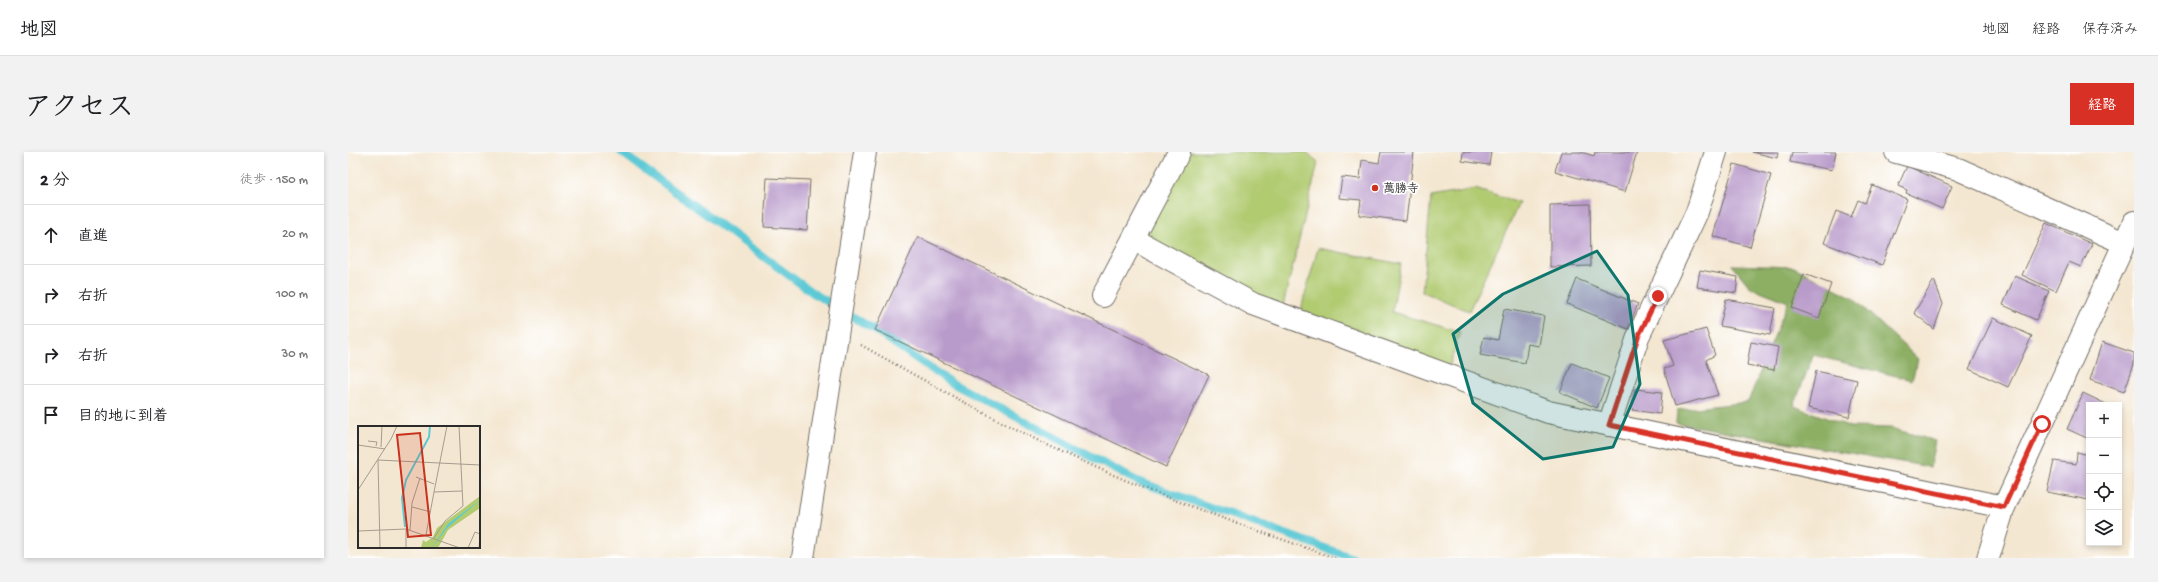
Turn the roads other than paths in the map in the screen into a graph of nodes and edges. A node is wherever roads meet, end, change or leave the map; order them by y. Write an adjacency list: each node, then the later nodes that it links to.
1 (866, 152): 11 (street)
2 (1179, 152): 6 (street)
3 (1716, 152): 9 (street)
4 (1896, 152): 7 (street)
5 (2134, 222): 7 (street)
6 (1133, 239): 8 (street); 9 (street)
7 (2124, 243): 10 (street)
8 (1103, 296)
9 (1609, 425): 10 (street)
10 (2004, 507): 12 (street)
11 (803, 558)
12 (1988, 558)

